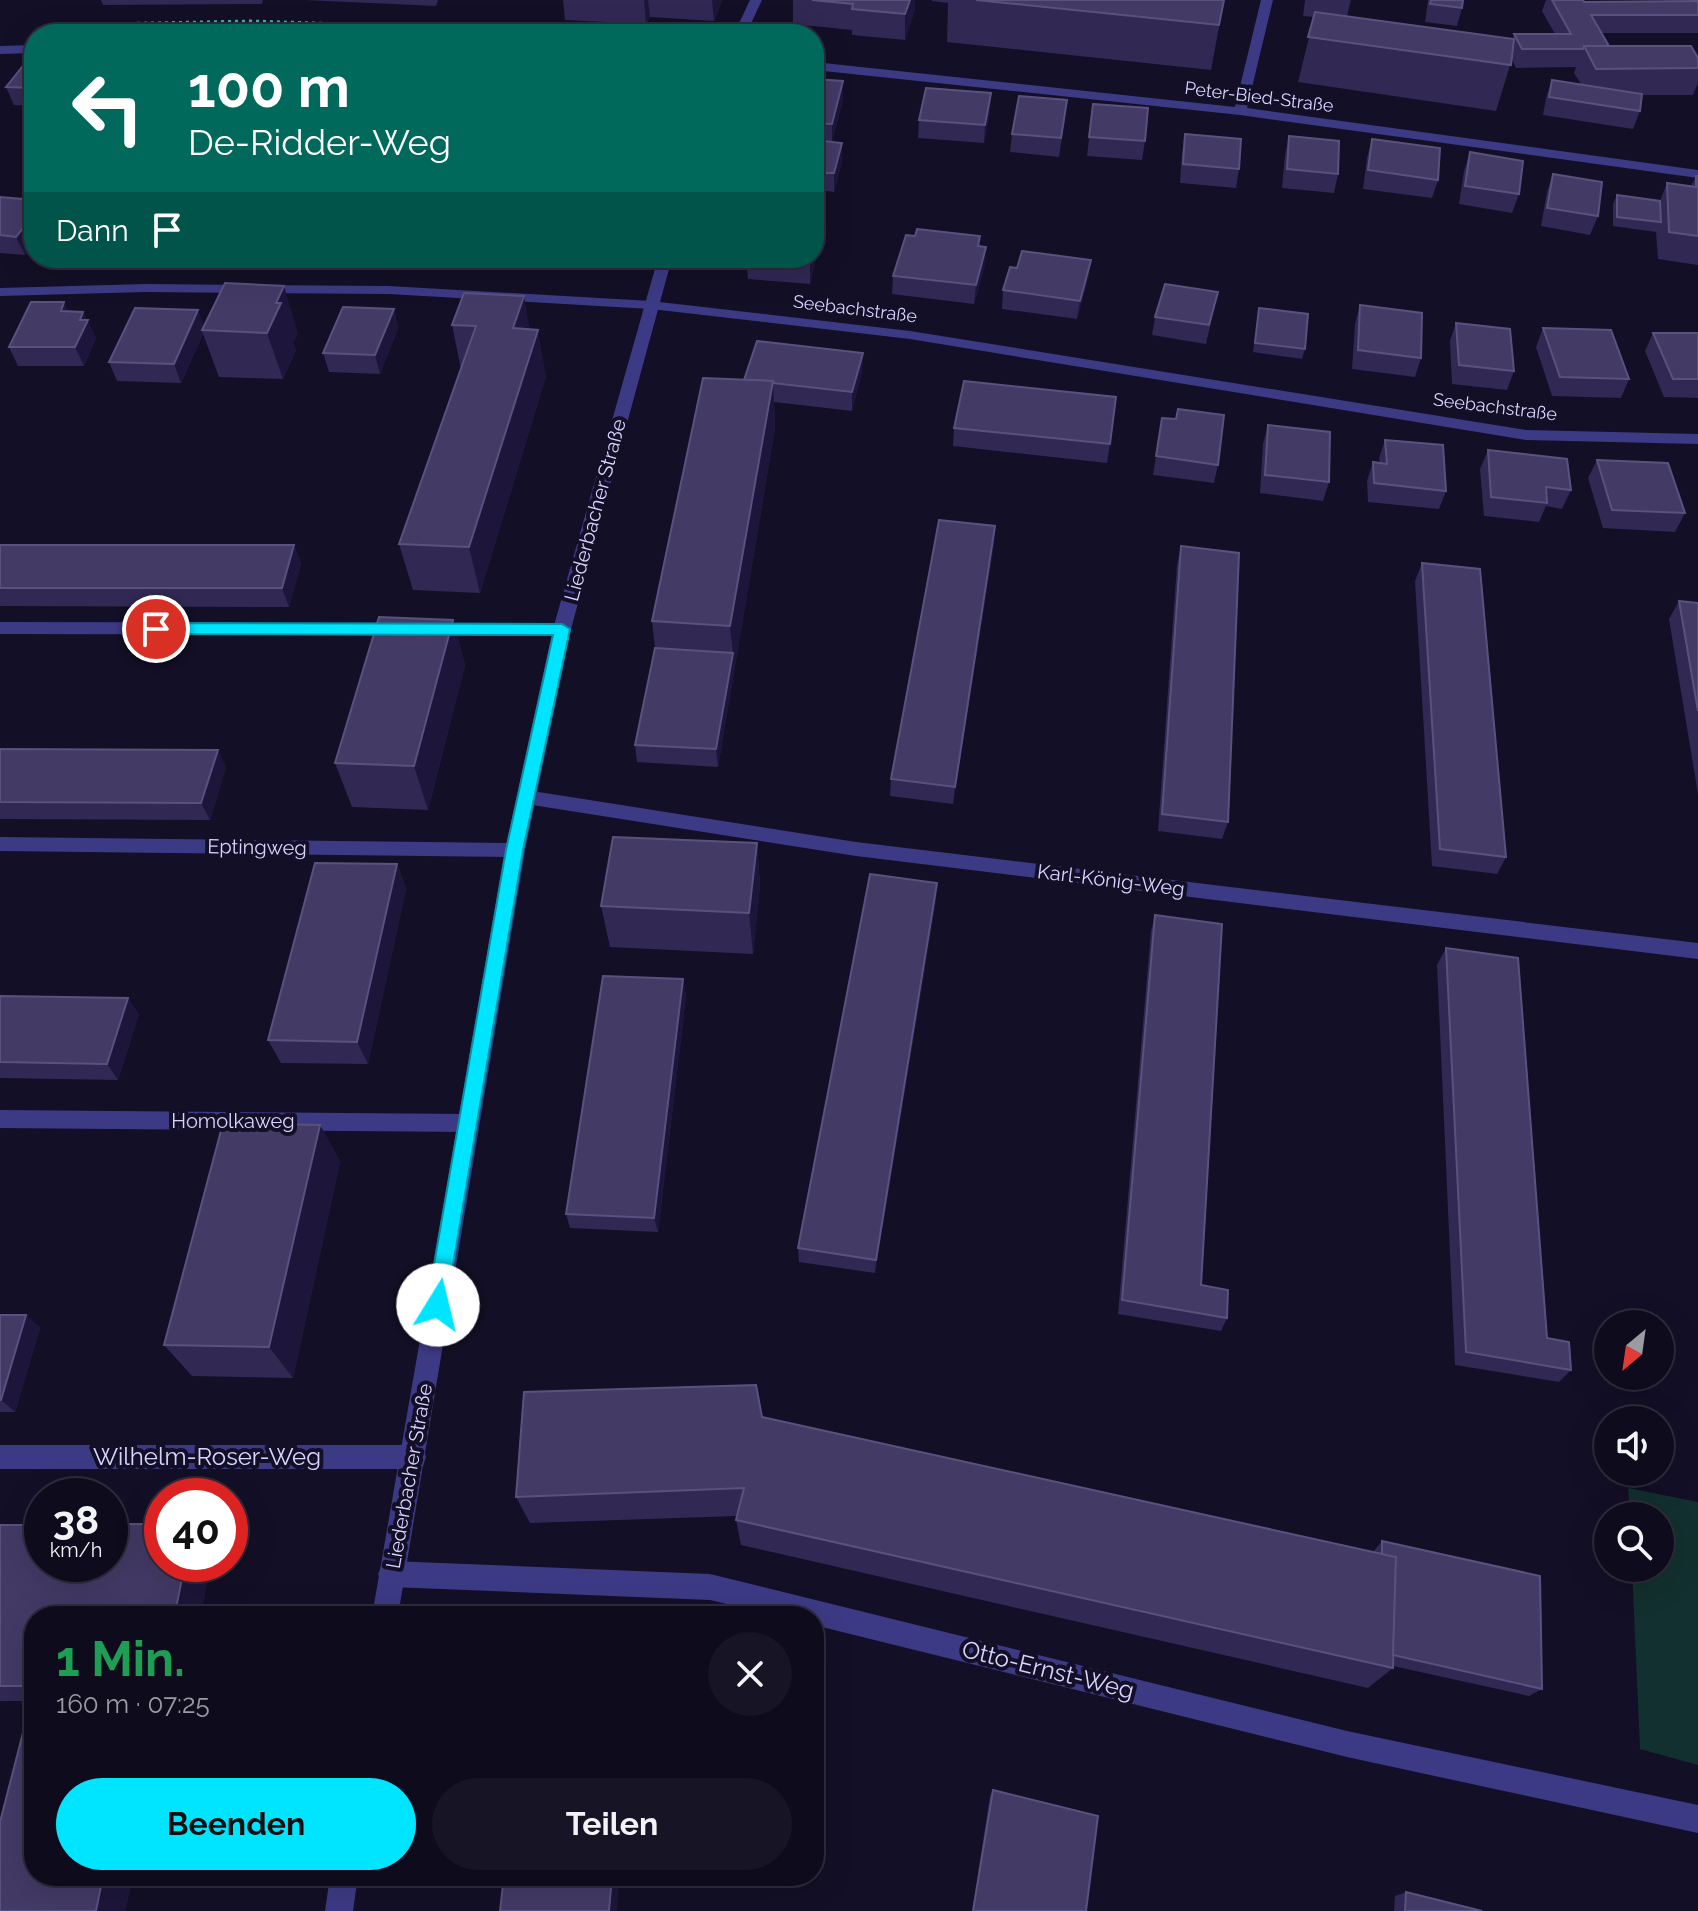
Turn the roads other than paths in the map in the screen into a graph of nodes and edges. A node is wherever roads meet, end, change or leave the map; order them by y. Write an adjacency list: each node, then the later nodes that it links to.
1 (756, 0): 3 (street)
2 (1267, 0): 7 (street)
3 (745, 24)
4 (24, 49): 5 (street)
5 (0, 50)
6 (824, 67): 7 (street, Peter-Bied-Straße)
7 (1240, 111): 8 (street, Peter-Bied-Straße)
8 (1698, 174)
9 (662, 268): 11 (street, Liederbacher Straße)
10 (0, 292): 11 (street, Seebachstraße)
11 (651, 305): 12 (street, Seebachstraße); 14 (street, Liederbacher Straße)
12 (1698, 439)
13 (0, 628): 14 (street)
14 (562, 629): 15 (street, Liederbacher Straße)
15 (526, 797): 17 (street, Liederbacher Straße); 18 (street, Karl-König-Weg)
16 (0, 844): 17 (street, Eptingweg)
17 (515, 850): 20 (street, Liederbacher Straße)
18 (1698, 951)
19 (0, 1119): 20 (street, Homolkaweg)
20 (467, 1123): 22 (street, Liederbacher Straße)
21 (0, 1457): 22 (street, Wilhelm-Roser-Weg)
22 (414, 1457): 23 (street, Liederbacher Straße)
23 (391, 1574): 24 (street, Liederbacher Straße); 25 (street, Otto-Ernst-Weg)
24 (386, 1606)
25 (787, 1606)
26 (824, 1615): 27 (street, Otto-Ernst-Weg)
27 (1698, 1819)
28 (343, 1886): 29 (street)
29 (339, 1911)

